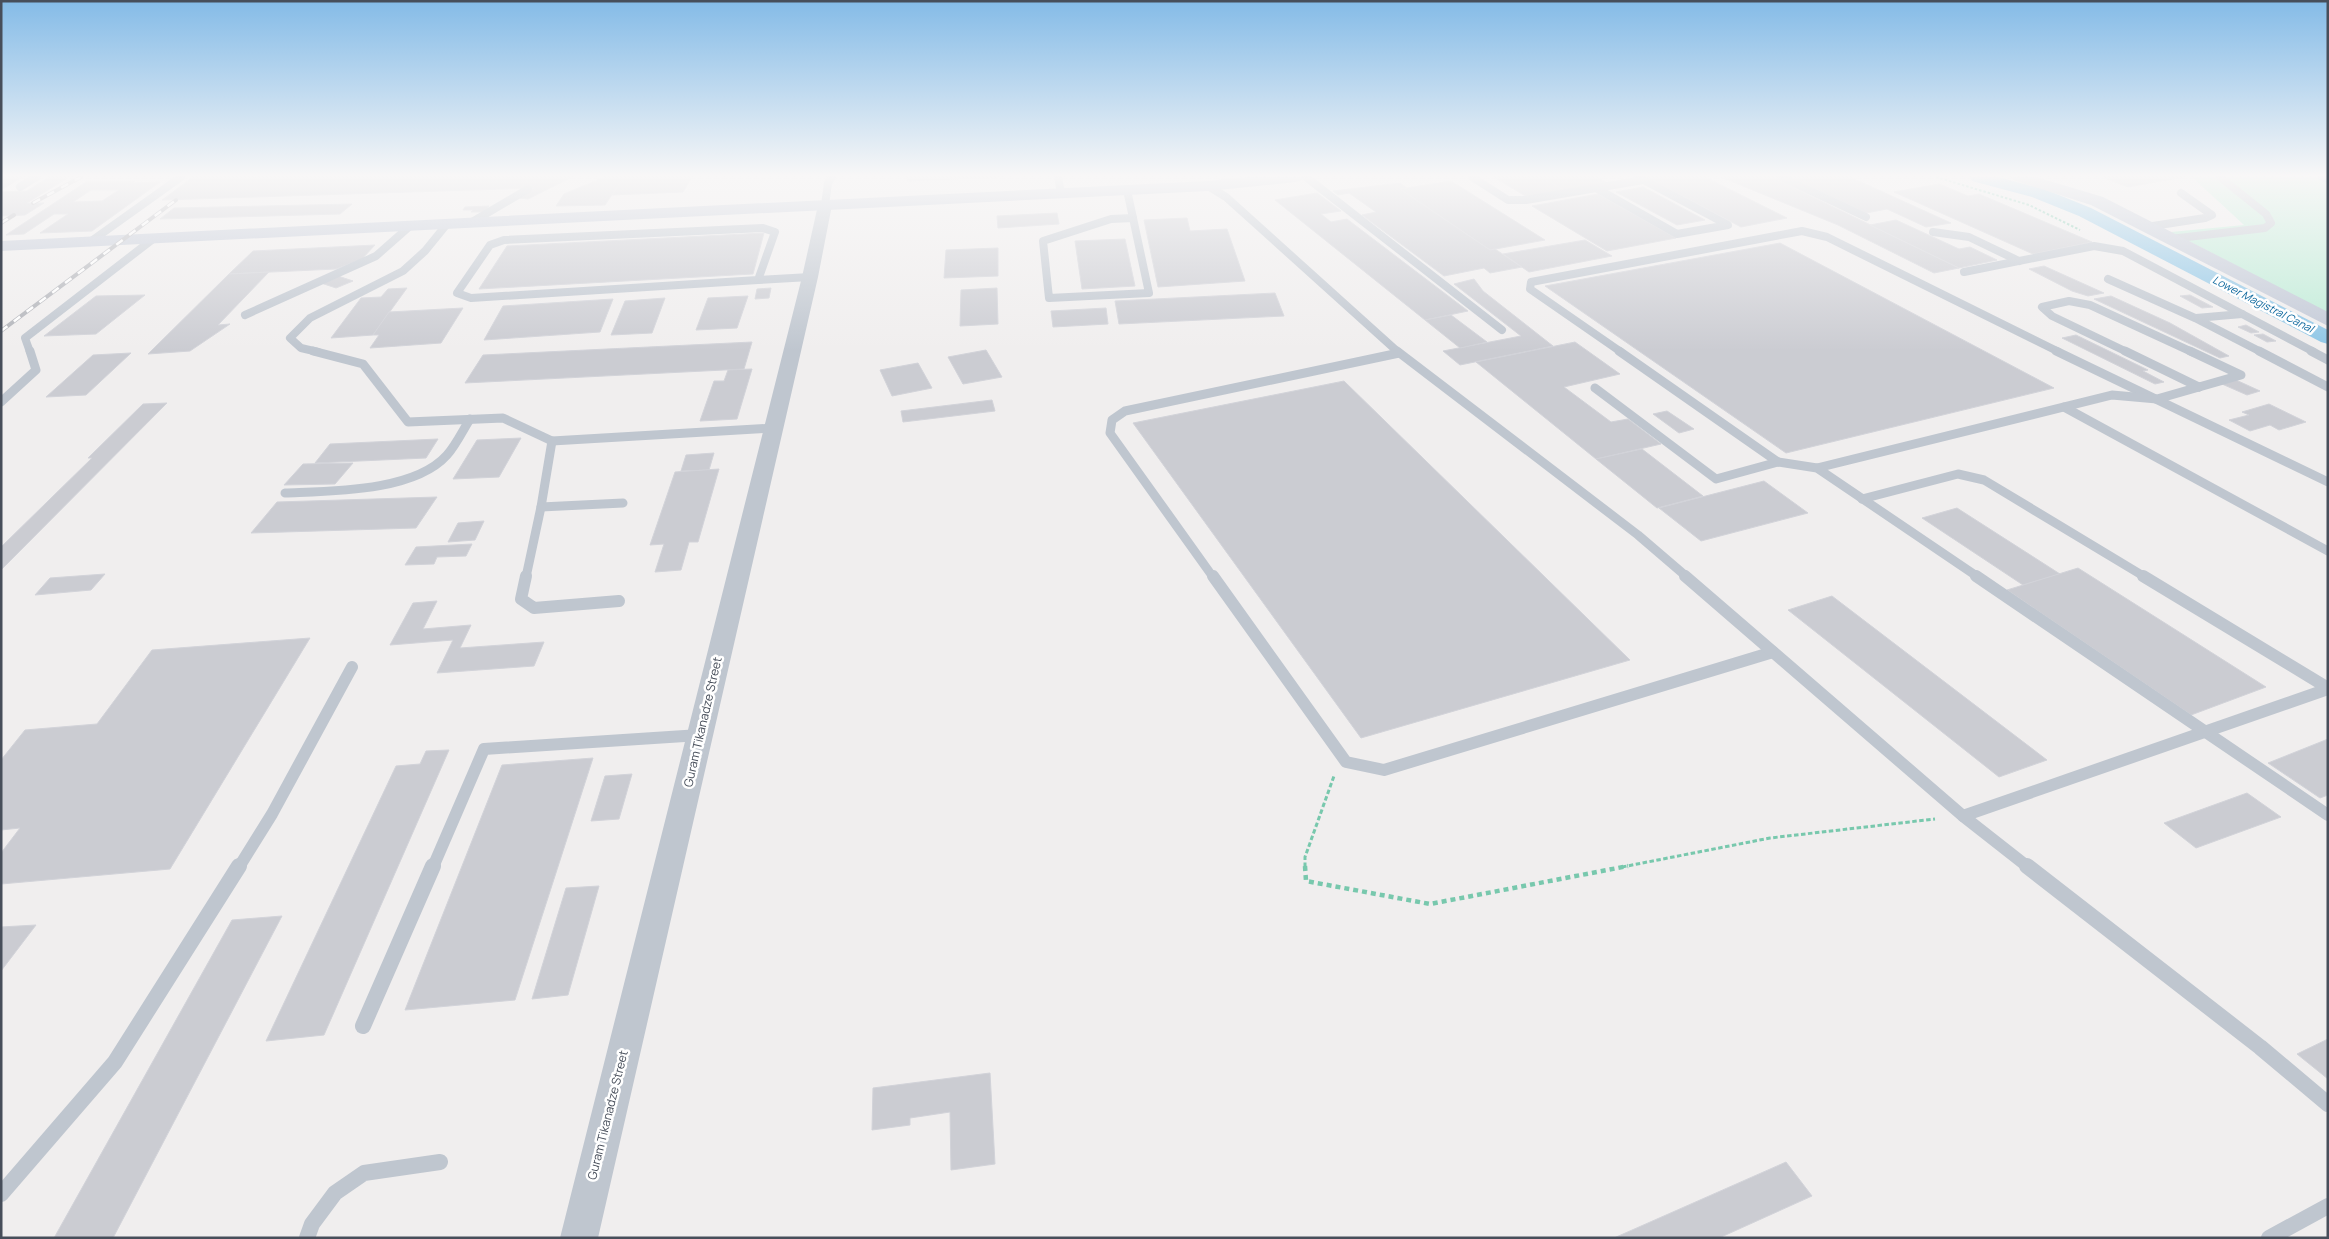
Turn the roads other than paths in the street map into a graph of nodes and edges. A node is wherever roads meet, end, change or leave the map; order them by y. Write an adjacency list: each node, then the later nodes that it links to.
1 (100, 235): 19 (lane)
2 (221, 235): 17 (street)
3 (400, 235): 27 (lane)
4 (438, 235): 39 (lane)
5 (615, 235): 25 (lane)
6 (773, 235): 25 (lane)
7 (819, 235): 23 (street, Guram Tikanadze Street)
8 (1062, 235): 9 (lane)
9 (1137, 235)
10 (1268, 235): 31 (lane)
11 (1380, 235): 30 (lane)
12 (1782, 235): 42 (lane)
13 (1818, 235): 36 (lane)
14 (1953, 235): 21 (lane)
15 (2162, 235): 18 (street)
16 (2206, 235): 18 (lane)
17 (153, 238): 19 (street); 37 (lane)
18 (2170, 239): 29 (street)
19 (90, 242): 20 (street)
20 (1, 246)
21 (2019, 261): 22 (lane); 26 (lane)
22 (1964, 272)
23 (810, 277): 25 (lane); 40 (street, Guram Tikanadze Street)
24 (2108, 279): 28 (lane)
25 (758, 281)
26 (2242, 314): 28 (lane); 32 (lane)
27 (245, 315)
28 (2195, 318): 35 (lane)
29 (2328, 320)
30 (1502, 330)
31 (1399, 353): 51 (lane); 51 (lane)
32 (2328, 360)
33 (2199, 387): 33 (lane); 36 (lane)
34 (1595, 388): 42 (lane)
35 (2328, 388)
36 (2157, 399): 38 (lane); 44 (lane)
37 (1, 402)
38 (2064, 407): 43 (lane); 49 (lane)
39 (470, 419): 41 (lane); 45 (lane)
40 (773, 428): 41 (lane); 55 (street, Guram Tikanadze Street)
41 (552, 441): 48 (lane)
42 (1778, 462): 43 (lane)
43 (1817, 468): 46 (lane)
44 (2328, 482)
45 (285, 493)
46 (1862, 499): 53 (lane); 54 (lane)
47 (623, 503): 48 (lane)
48 (541, 507): 50 (lane)
49 (2328, 552)
50 (618, 601)
51 (1772, 652): 57 (lane)
52 (352, 667): 61 (lane)
53 (2328, 688): 54 (lane)
54 (2205, 732): 56 (lane); 57 (lane)
55 (700, 735): 58 (lane); 64 (street, Guram Tikanadze Street)
56 (2328, 815)
57 (1963, 816): 59 (lane)
58 (363, 1026)
59 (2328, 1104)
60 (440, 1162): 63 (lane)
61 (1, 1194)
62 (2328, 1206): 65 (lane)
63 (307, 1238)
64 (579, 1238)
65 (2268, 1238)

